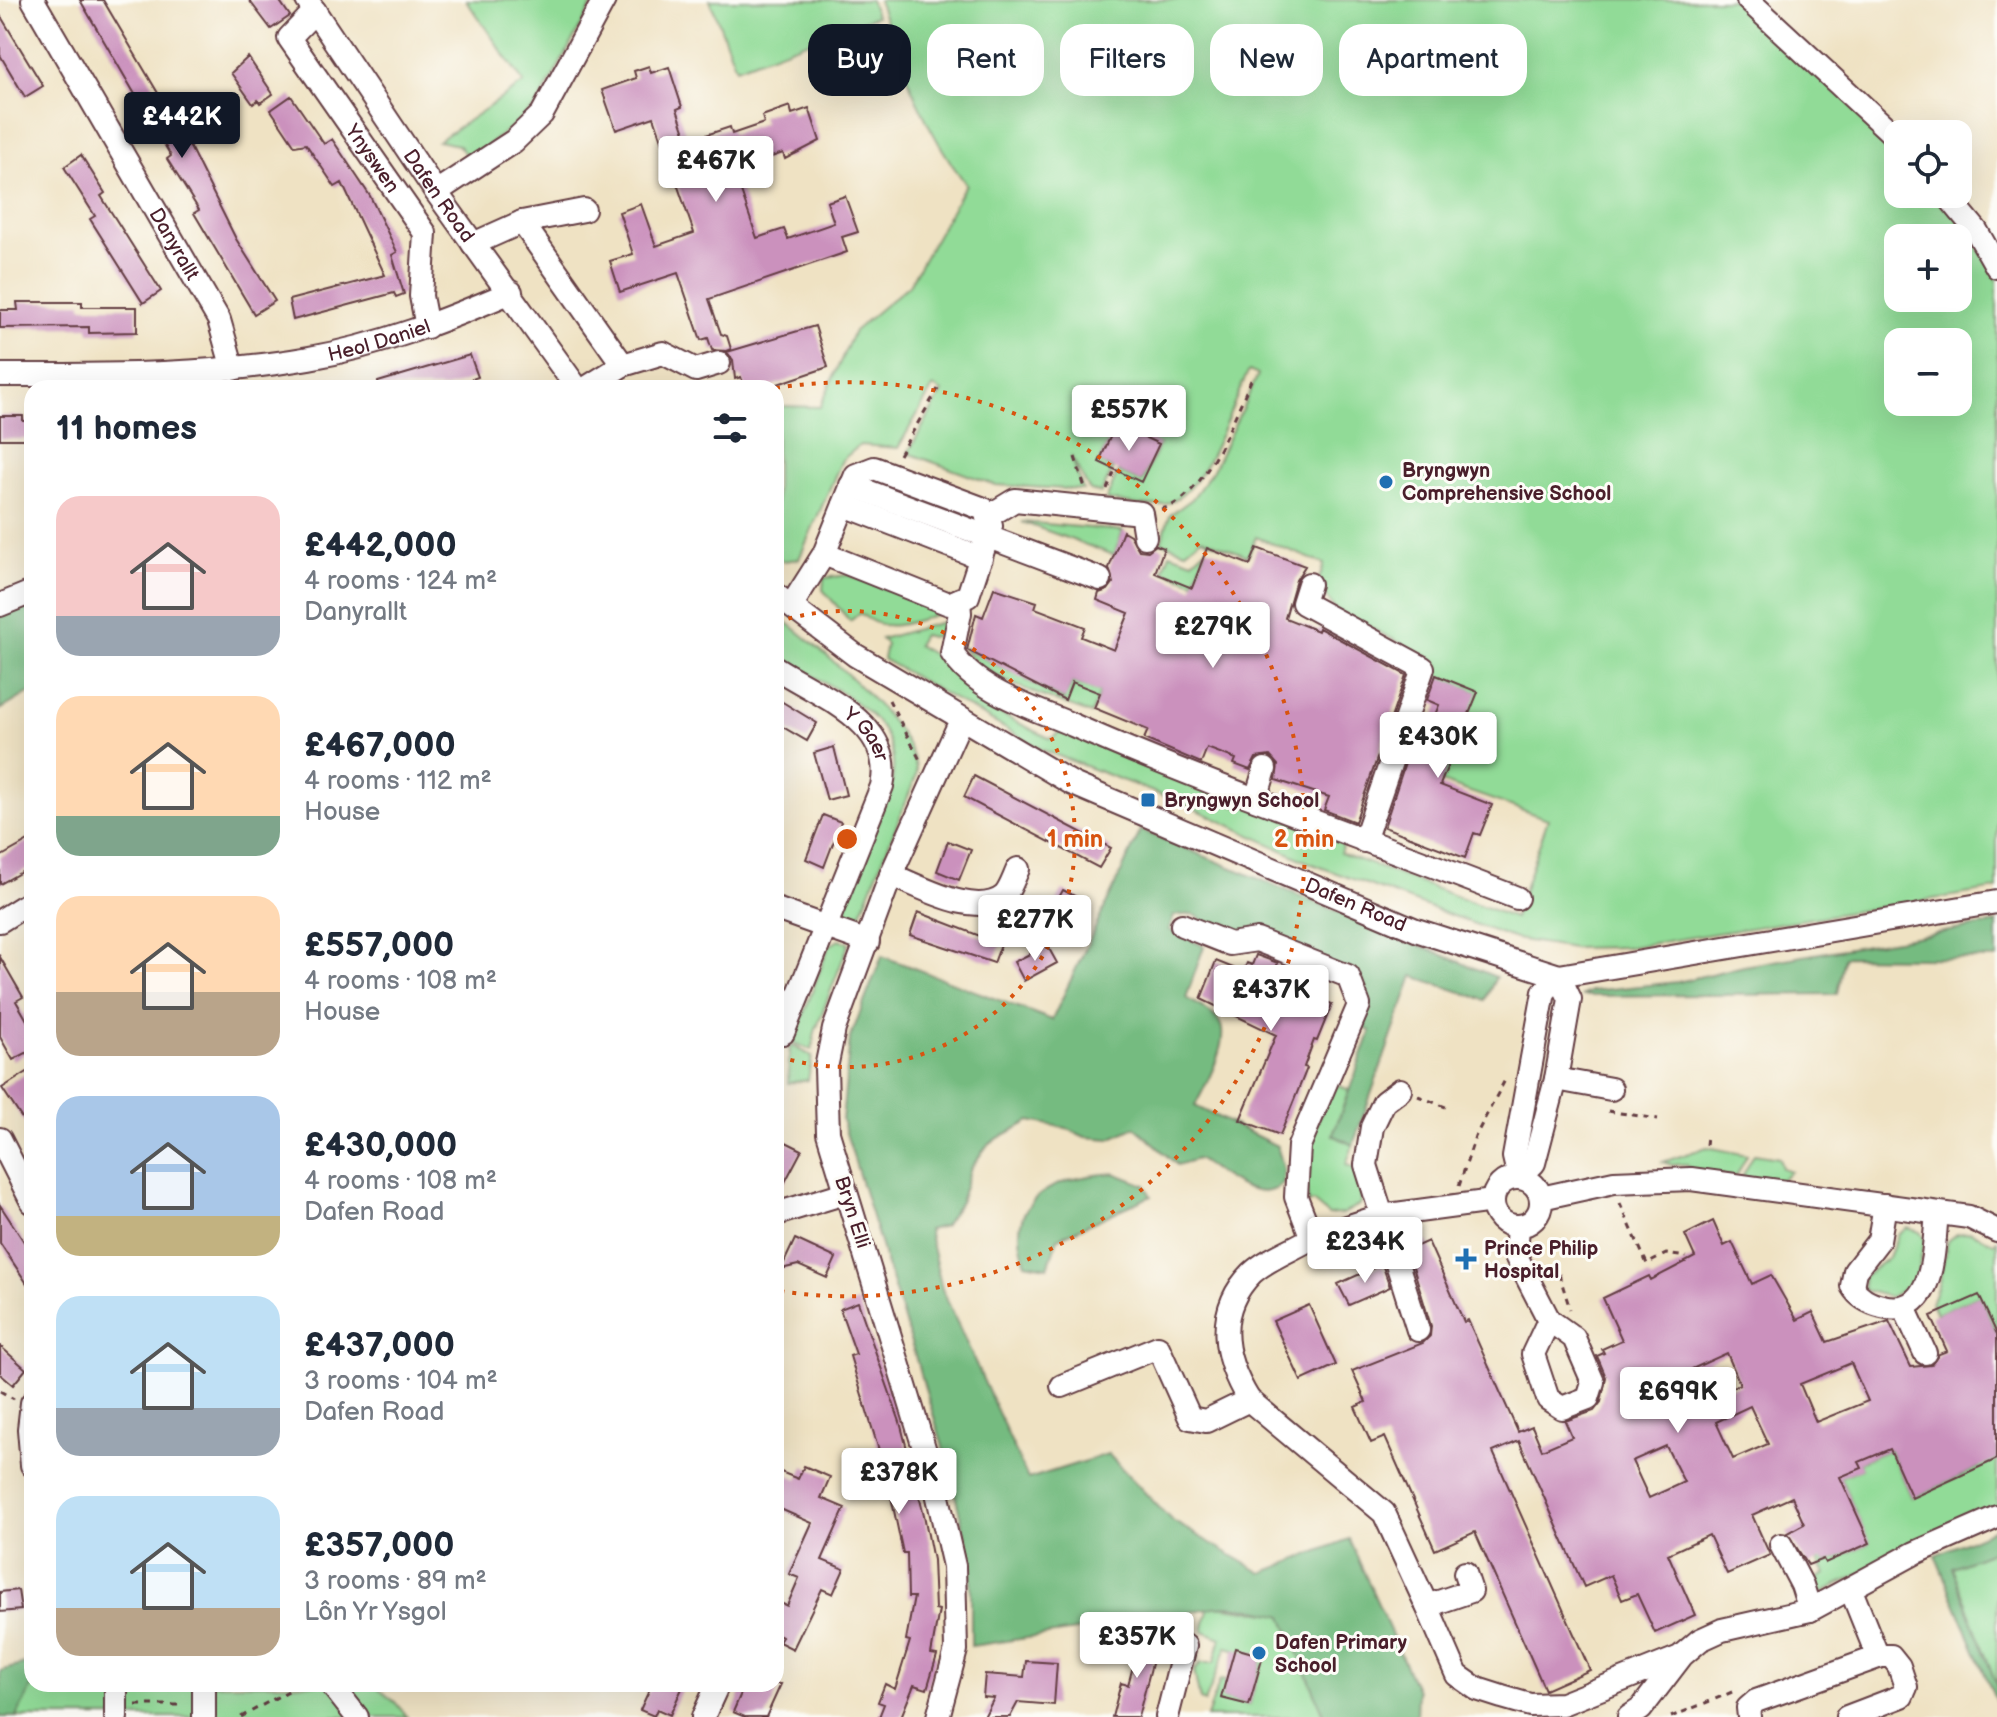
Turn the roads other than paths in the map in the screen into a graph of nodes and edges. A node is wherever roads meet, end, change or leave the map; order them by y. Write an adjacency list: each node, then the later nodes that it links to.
1 (33, 0): 16 (street, Danyrallt)
2 (604, 0): 6 (street)
3 (1748, 0): 5 (street)
4 (311, 6): 6 (street, Dafen Road); 13 (street, Ynyswen)
5 (1884, 126)
6 (436, 192): 10 (street, Dafen Road)
7 (1958, 208): 11 (street)
8 (584, 210): 9 (street)
9 (522, 222): 10 (street); 15 (street)
10 (473, 244): 12 (street, Dafen Road)
11 (1997, 267)
12 (511, 292): 13 (street, Heol Daniel); 18 (street, Dafen Road)
13 (427, 327): 16 (street, Heol Daniel)
14 (719, 363): 15 (street)
15 (623, 365): 19 (street)
16 (233, 369): 17 (street, Heol Daniel)
17 (0, 375)
18 (572, 380)
19 (599, 380)
20 (848, 495): 21 (street); 23 (street); 24 (street)
21 (988, 527): 22 (street); 24 (street); 25 (street)
22 (1145, 537)
23 (824, 554): 28 (street); 29 (street)
24 (981, 558): 29 (street)
25 (1100, 579)
26 (1309, 584): 36 (street)
27 (24, 595): 31 (street)
28 (784, 599)
29 (959, 600): 35 (street)
30 (784, 601): 33 (street, Dafen Road)
31 (0, 605)
32 (784, 673): 45 (street, Y Gaer)
33 (961, 720): 38 (street, Bryn Elli); 47 (street, Dafen Road)
34 (1265, 769): 35 (street)
35 (1256, 799): 36 (street)
36 (1364, 841): 39 (street)
37 (1018, 869): 38 (street)
38 (891, 875): 46 (street, Bryn Elli)
39 (1517, 898)
40 (1997, 902): 47 (street, Dafen Road)
41 (24, 906): 43 (street)
42 (784, 912): 45 (street)
43 (0, 921)
44 (1182, 925): 64 (street)
45 (825, 927): 46 (street); 48 (street, Y Gaer)
46 (868, 942): 55 (street, Bryn Elli)
47 (1559, 976): 49 (street); 53 (street)
48 (784, 1030)
49 (1556, 1079): 50 (street); 53 (street)
50 (1611, 1089)
51 (1400, 1090): 61 (street)
52 (1, 1142): 54 (street)
53 (1519, 1178): 56 (street); 57 (street)
54 (24, 1187)
55 (845, 1193): 59 (street); 85 (street, Bryn Elli)
56 (1541, 1198): 58 (street); 62 (street)
57 (1493, 1201): 61 (street); 62 (street)
58 (1885, 1205): 60 (street); 65 (street)
59 (784, 1212)
60 (1937, 1213): 63 (street); 65 (street)
61 (1381, 1216): 64 (street); 67 (street)
62 (1518, 1226): 66 (street)
63 (1997, 1231)
64 (1312, 1238): 70 (street)
65 (1904, 1307): 68 (street)
66 (1549, 1320): 66 (street)
67 (1418, 1330)
68 (1925, 1353)
69 (1062, 1386): 70 (street)
70 (1249, 1400): 75 (street)
71 (1997, 1517): 74 (street)
72 (1781, 1545): 76 (street)
73 (1465, 1573): 75 (street)
74 (1851, 1590): 76 (street); 79 (street)
75 (1427, 1606): 78 (street)
76 (1810, 1610): 78 (street)
77 (1185, 1646): 86 (street)
78 (1680, 1657): 87 (street)
79 (1878, 1657): 82 (street); 88 (street)
80 (337, 1692): 83 (street)
81 (714, 1692): 84 (street)
82 (1750, 1711)
83 (357, 1717)
84 (703, 1717)
85 (938, 1717)
86 (1167, 1717)
87 (1629, 1717)
88 (1847, 1717)

